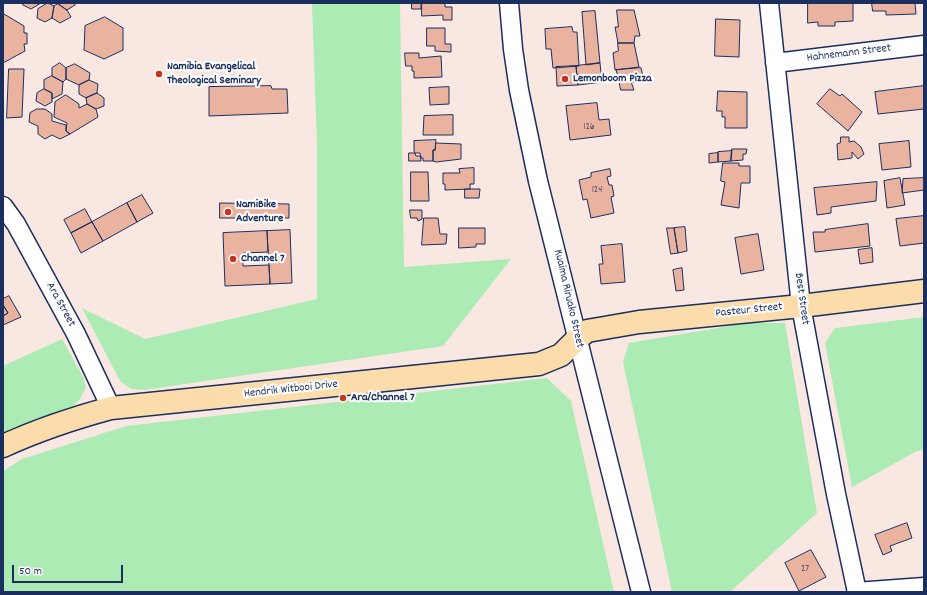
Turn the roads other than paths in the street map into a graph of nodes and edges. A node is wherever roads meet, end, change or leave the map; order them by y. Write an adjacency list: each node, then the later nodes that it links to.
1 (509, 3): 8 (street, Kuaima Riruako Street)
2 (769, 3): 4 (street, Best Street)
3 (924, 45): 4 (street, Hahnemann Street)
4 (775, 63): 7 (street, Best Street)
5 (3, 206): 9 (street, Ara Street)
6 (924, 291): 7 (main road, Pasteur Street)
7 (801, 306): 8 (main road, Pasteur Street); 13 (street, Best Street)
8 (577, 339): 9 (main road, Hendrik Witbooi Drive); 12 (street, Kuaima Riruako Street)
9 (111, 408): 10 (main road, Hendrik Witbooi Drive)
10 (3, 446)
11 (924, 587): 13 (street)
12 (641, 592)
13 (856, 592)

